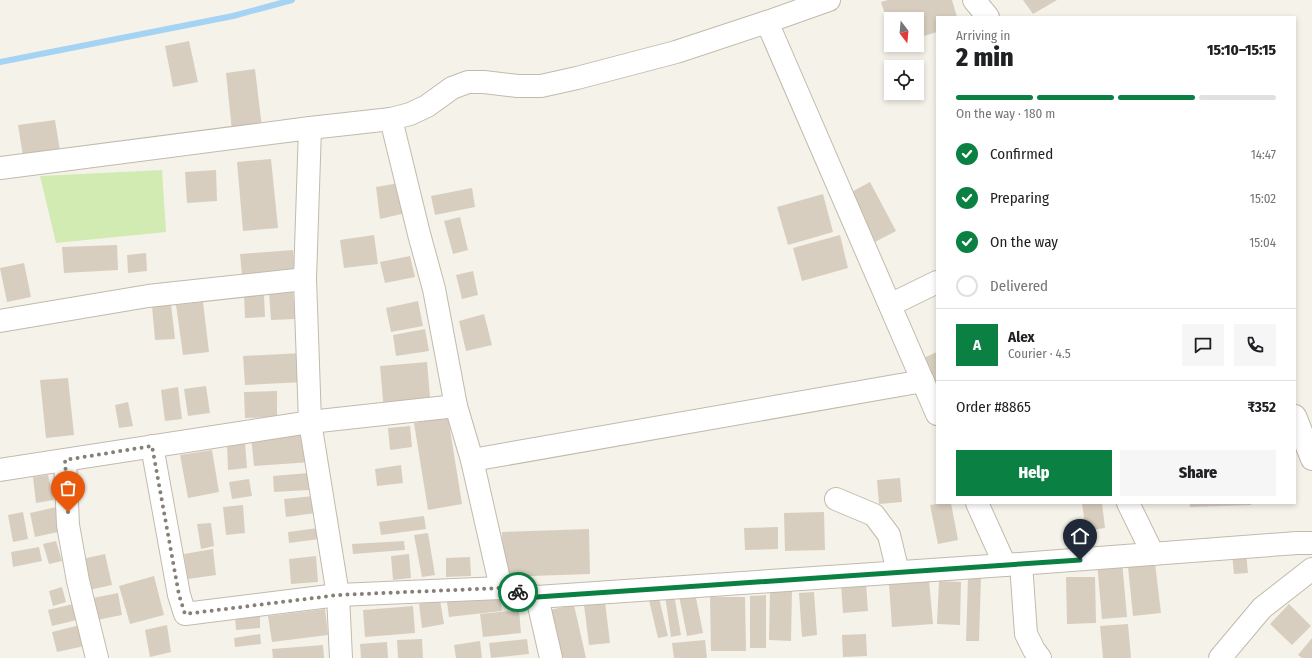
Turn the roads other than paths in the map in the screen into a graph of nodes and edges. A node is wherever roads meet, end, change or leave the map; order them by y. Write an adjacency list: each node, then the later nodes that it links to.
1 (829, 0): 4 (street)
2 (974, 0): 3 (street)
3 (987, 16)
4 (767, 22): 5 (street); 10 (street)
5 (391, 119): 6 (street); 13 (street)
6 (310, 128): 7 (street); 8 (street)
7 (0, 168)
8 (305, 279): 11 (street); 16 (street)
9 (936, 282): 10 (street)
10 (890, 305): 12 (street)
11 (0, 321)
12 (922, 380): 14 (street); 20 (street)
13 (456, 406): 16 (street); 20 (street)
14 (936, 412)
15 (1296, 419): 18 (street)
16 (310, 422): 17 (street); 31 (street)
17 (152, 446): 19 (street); 31 (street)
18 (1312, 459)
19 (65, 460): 21 (street); 33 (street)
20 (472, 460): 30 (street)
21 (0, 470)
22 (836, 500): 29 (street)
23 (978, 504): 27 (street)
24 (1129, 504): 26 (street)
25 (1312, 543): 26 (street)
26 (1154, 554): 27 (street)
27 (1013, 565): 29 (street); 36 (street)
28 (1312, 569): 37 (street)
29 (898, 572): 32 (street)
30 (501, 588): 31 (street); 32 (street)
31 (338, 595): 34 (street)
32 (537, 597): 35 (street)
33 (97, 658)
34 (341, 658)
35 (551, 658)
36 (1040, 658)
37 (1220, 658)

